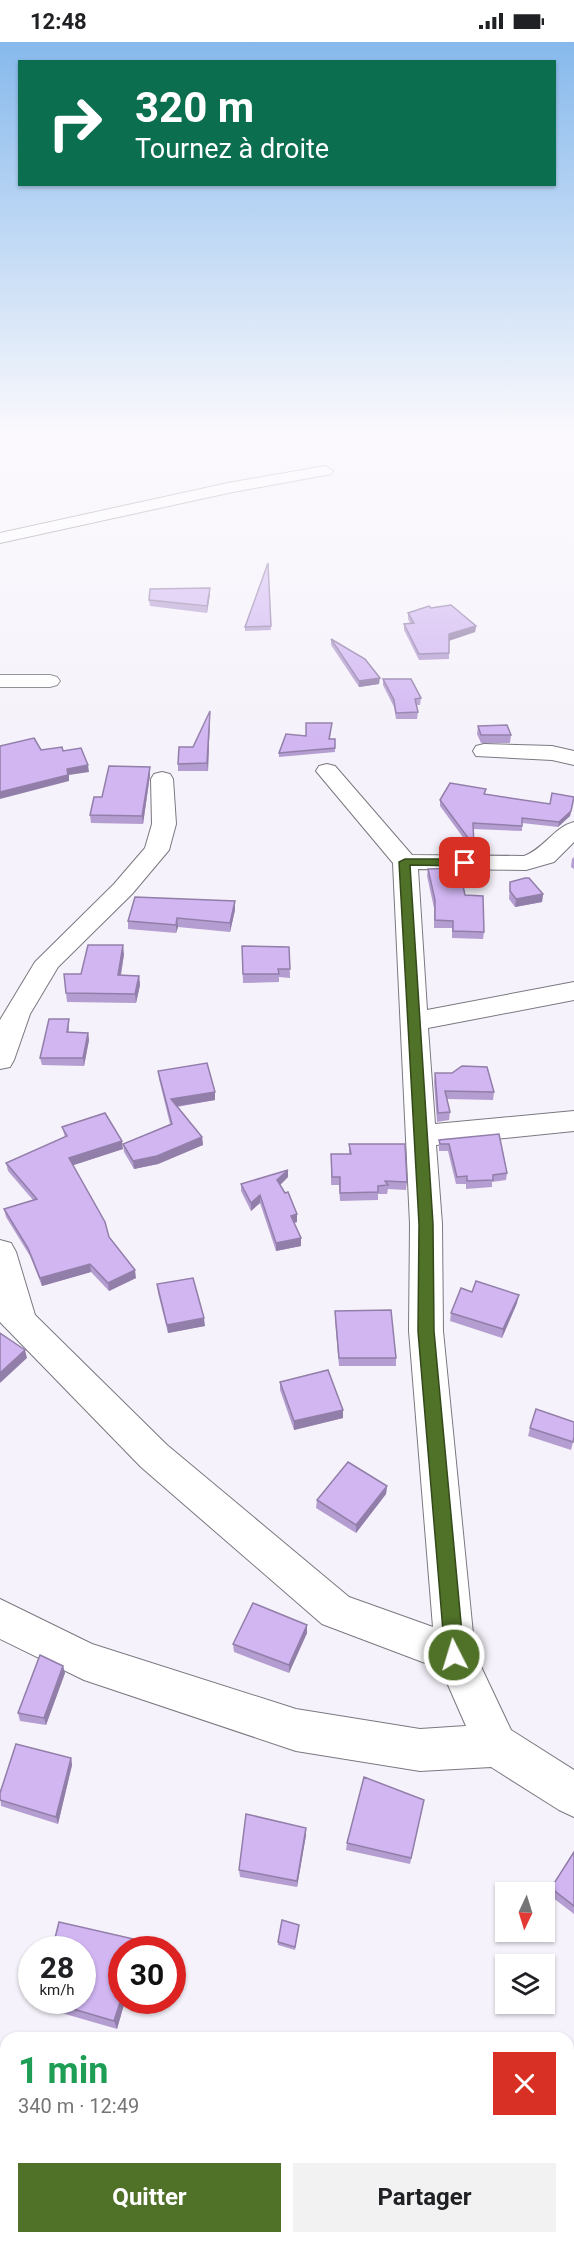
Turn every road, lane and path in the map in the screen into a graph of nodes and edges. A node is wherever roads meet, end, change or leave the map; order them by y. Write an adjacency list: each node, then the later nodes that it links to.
1 (0, 681): 2 (street)
2 (50, 681)
3 (484, 751): 4 (street)
4 (574, 758)
5 (327, 771): 8 (street)
6 (162, 779): 11 (street)
7 (574, 829): 8 (street)
8 (405, 862): 10 (street)
9 (574, 991): 10 (street)
10 (413, 1022): 13 (street)
11 (0, 1060)
12 (574, 1121): 13 (street)
13 (421, 1136): 17 (street)
14 (0, 1252): 15 (street)
15 (10, 1312): 17 (street)
16 (0, 1618): 18 (street)
17 (454, 1655): 18 (street)
18 (496, 1745): 19 (street)
19 (574, 1795)

